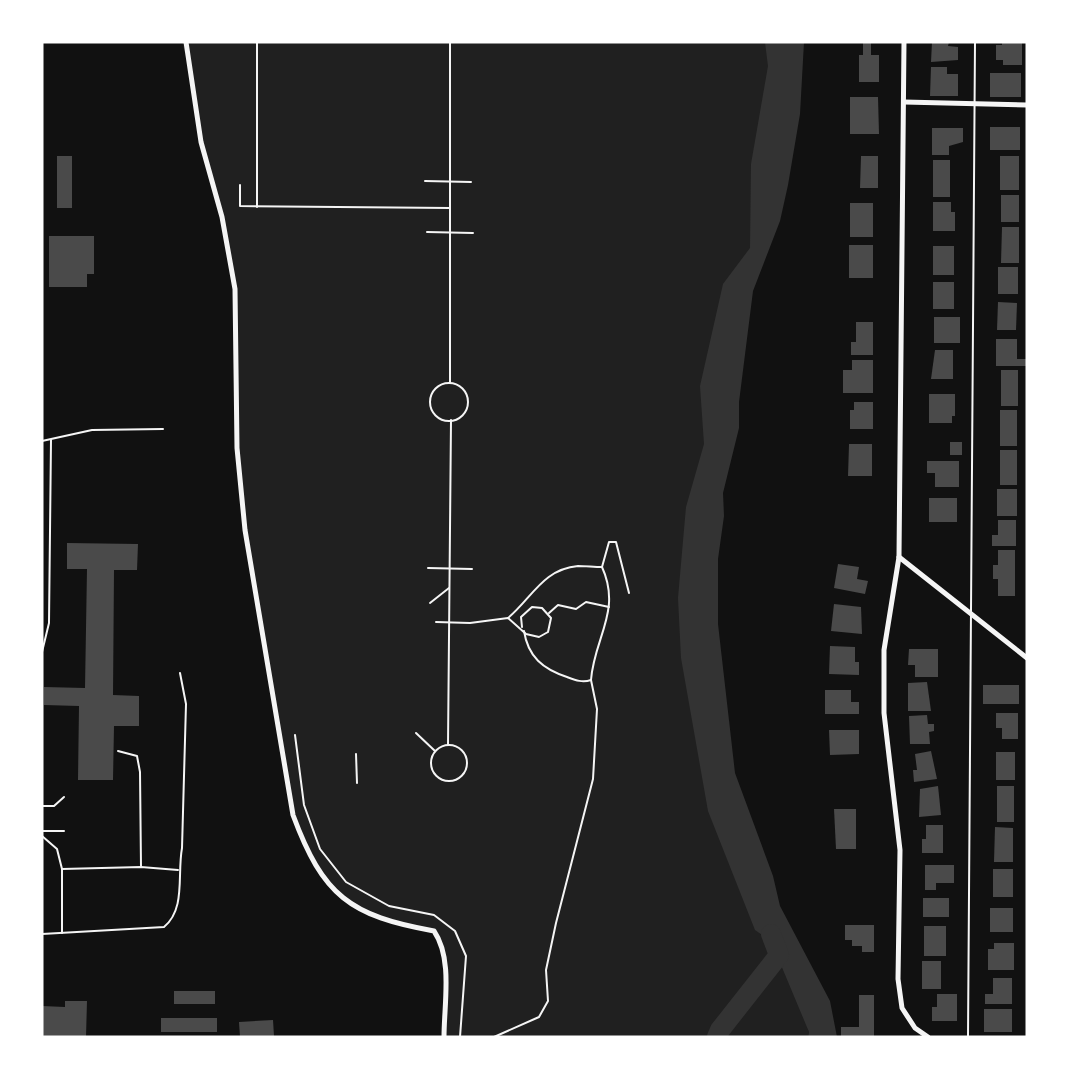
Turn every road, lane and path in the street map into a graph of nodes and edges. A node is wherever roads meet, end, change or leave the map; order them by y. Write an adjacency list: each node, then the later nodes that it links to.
1 (186, 42): 62 (street)
2 (257, 42): 13 (path)
3 (450, 42): 10 (path)
4 (904, 42): 6 (street)
5 (975, 42): 7 (lane)
6 (904, 102): 7 (street); 23 (street)
7 (975, 104): 8 (street); 35 (lane)
8 (1027, 105)
9 (425, 181): 10 (path)
10 (450, 182): 11 (path); 14 (path)
11 (471, 182)
12 (240, 185): 13 (path)
13 (257, 207): 14 (path)
14 (450, 208): 16 (path)
15 (427, 232): 16 (path)
16 (450, 233): 17 (path); 18 (path)
17 (473, 233)
18 (450, 383): 19 (path); 19 (path)
19 (451, 420): 26 (path)
20 (162, 429): 21 (lane)
21 (51, 440): 22 (lane); 41 (lane)
22 (42, 441)
23 (899, 557): 35 (street); 65 (street)
24 (602, 567): 29 (path); 31 (path); 32 (path)
25 (428, 568): 26 (path)
26 (449, 569): 27 (path); 28 (path)
27 (472, 569)
28 (449, 588): 30 (path); 38 (path)
29 (629, 593)
30 (430, 603)
31 (523, 605): 33 (path); 36 (path)
32 (609, 607): 34 (path); 44 (path)
33 (528, 609): 34 (path); 39 (path)
34 (549, 613): 40 (path)
35 (971, 614): 42 (street); 66 (lane)
36 (508, 618): 38 (path); 39 (path)
37 (436, 622): 38 (path)
38 (449, 622): 47 (path)
39 (522, 627): 40 (path)
40 (524, 631): 44 (path)
41 (42, 652)
42 (1027, 658)
43 (180, 673): 59 (lane)
44 (591, 680): 64 (path)
45 (416, 733): 49 (path)
46 (295, 735): 63 (path)
47 (448, 745): 49 (path); 49 (path)
48 (118, 751): 57 (lane)
49 (435, 751)
50 (356, 754): 51 (path)
51 (357, 783)
52 (64, 796): 53 (lane)
53 (42, 806)
54 (42, 831): 55 (lane)
55 (64, 831)
56 (42, 836): 58 (lane)
57 (141, 867): 58 (lane); 59 (lane)
58 (62, 869): 60 (lane)
59 (178, 870): 60 (lane)
60 (62, 933): 61 (lane)
61 (42, 934)
62 (444, 1037)
63 (460, 1037)
64 (494, 1037)
65 (928, 1037)
66 (968, 1037)

